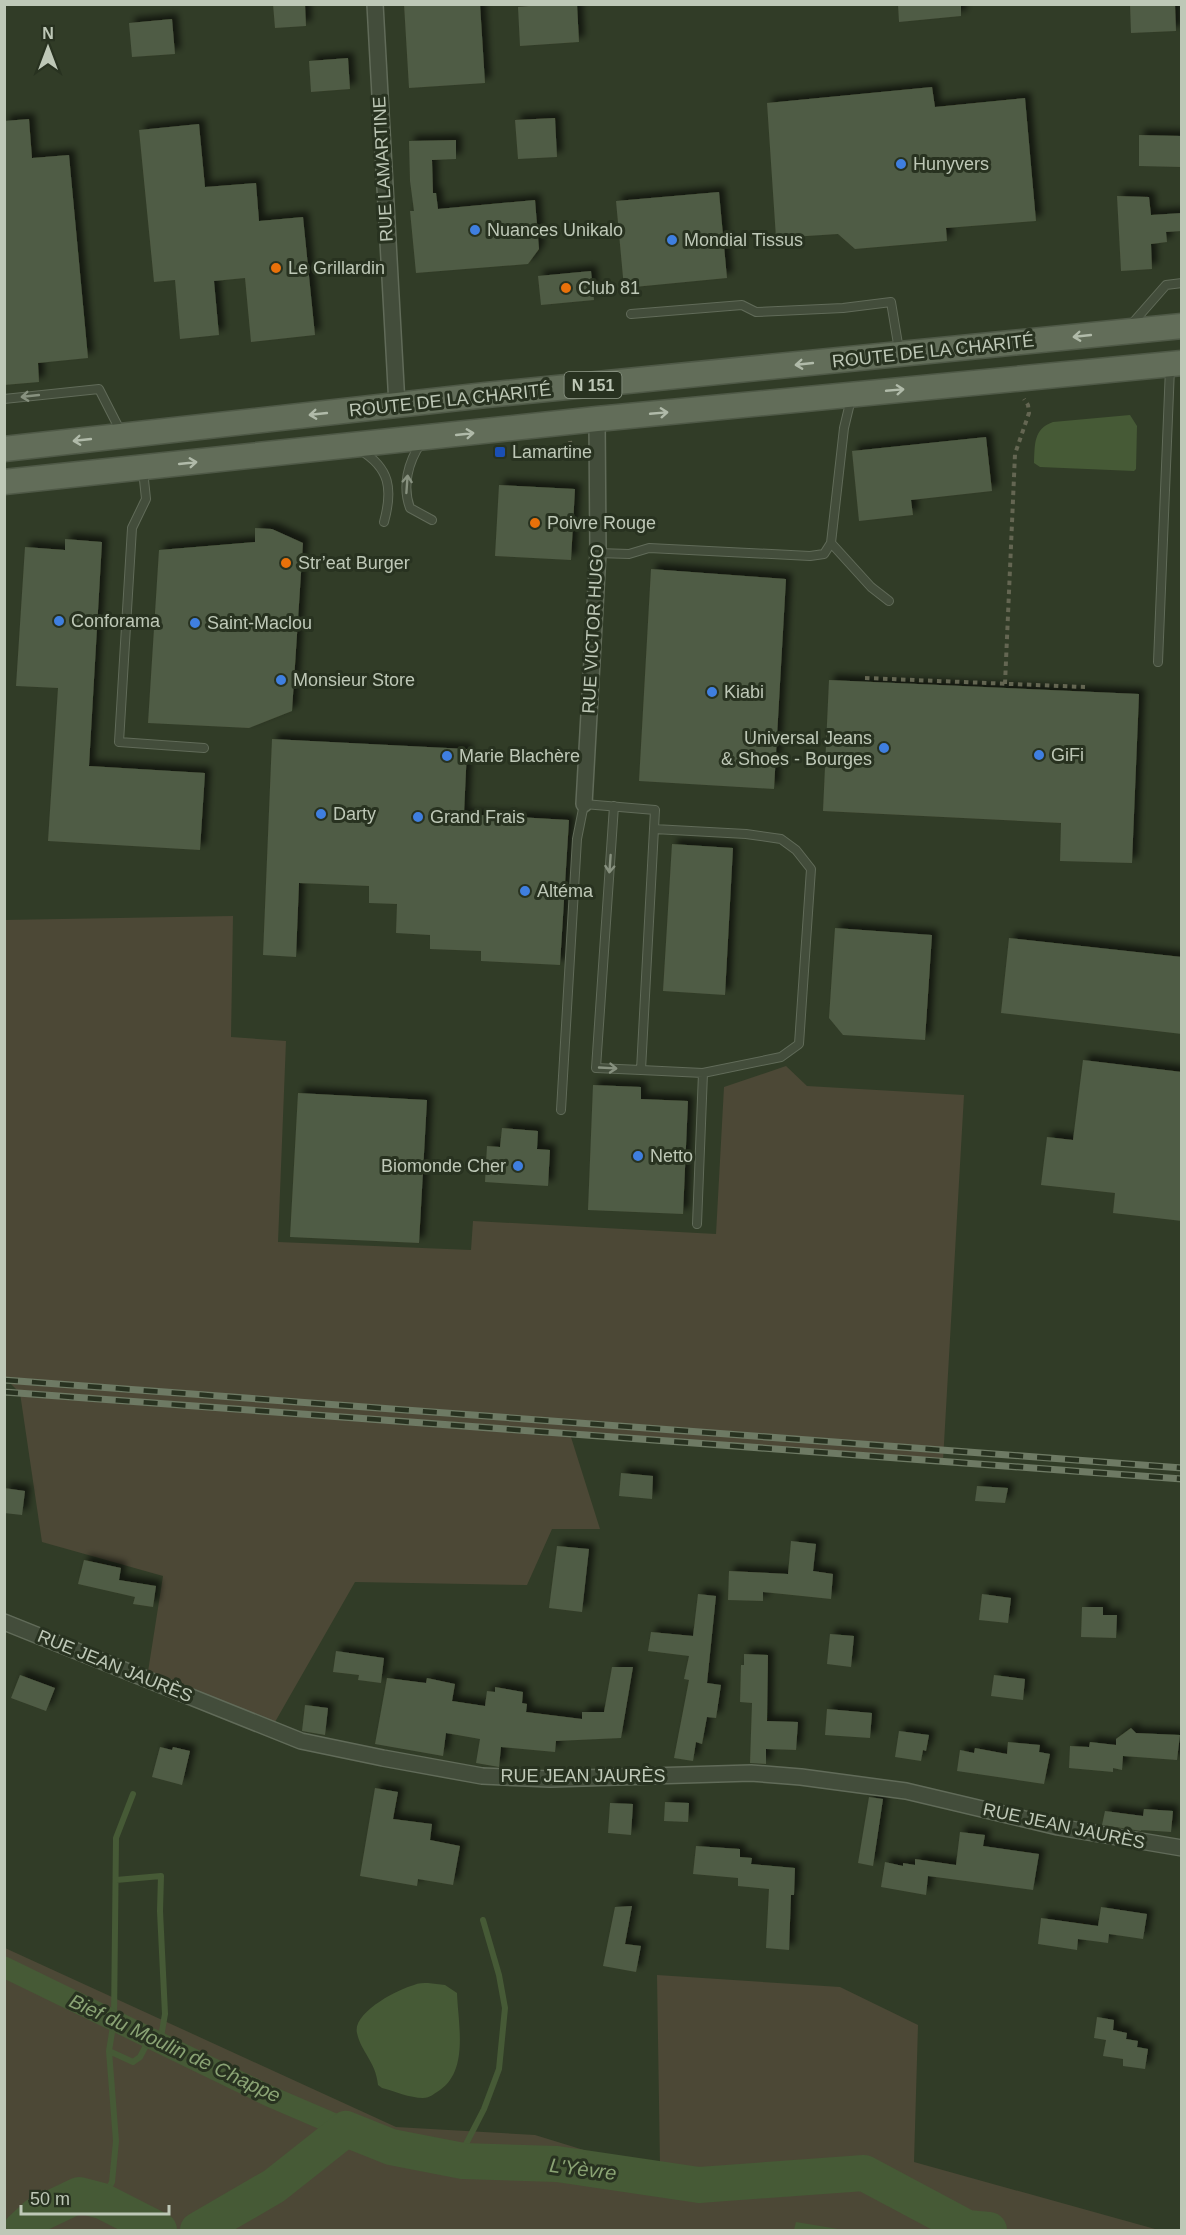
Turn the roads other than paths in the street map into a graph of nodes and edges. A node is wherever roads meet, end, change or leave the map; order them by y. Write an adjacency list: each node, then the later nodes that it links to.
1 (375, 4): 10 (street, RUE LAMARTINE)
2 (1182, 283): 5 (lane)
3 (632, 314): 6 (lane)
4 (1182, 326): 5 (main road, ROUTE DE LA CHARITÉ / N 151)
5 (1125, 332): 6 (main road, ROUTE DE LA CHARITÉ / N 151, one-way to 6)
6 (900, 355): 10 (main road, ROUTE DE LA CHARITÉ / N 151, one-way to 10)
7 (1176, 363): 8 (main road, ROUTE DE LA CHARITÉ / N 151, one-way to 7); 23 (lane)
8 (852, 394): 11 (main road, ROUTE DE LA CHARITÉ / N 151, one-way to 8); 20 (lane)
9 (4, 399): 12 (lane, one-way to 9)
10 (397, 405): 12 (main road, ROUTE DE LA CHARITÉ / N 151, one-way to 12)
11 (597, 419): 13 (main road, ROUTE DE LA CHARITÉ / N 151, one-way to 11); 21 (street, RUE VICTOR HUGO)
12 (123, 436): 15 (main road, ROUTE DE LA CHARITÉ / N 151, one-way to 15)
13 (424, 438): 14 (main road, ROUTE DE LA CHARITÉ / N 151); 18 (lane, one-way to 13)
14 (350, 445): 16 (main road, ROUTE DE LA CHARITÉ / N 151, one-way to 14); 19 (lane)
15 (4, 448)
16 (143, 468): 17 (main road, ROUTE DE LA CHARITÉ / N 151); 24 (lane)
17 (4, 482)
18 (432, 520)
19 (384, 522)
20 (831, 543): 21 (lane); 22 (lane)
21 (598, 553): 25 (street, RUE VICTOR HUGO)
22 (888, 601)
23 (1158, 662)
24 (204, 748)
25 (584, 804): 26 (lane); 30 (lane)
26 (614, 806): 27 (lane); 28 (lane, one-way to 28)
27 (654, 829): 28 (lane); 29 (lane)
28 (641, 1070): 29 (lane)
29 (702, 1072): 31 (lane)
30 (561, 1110)
31 (697, 1224)
32 (4, 1622): 33 (street, RUE JEAN JAURÈS)
33 (1182, 1848)

